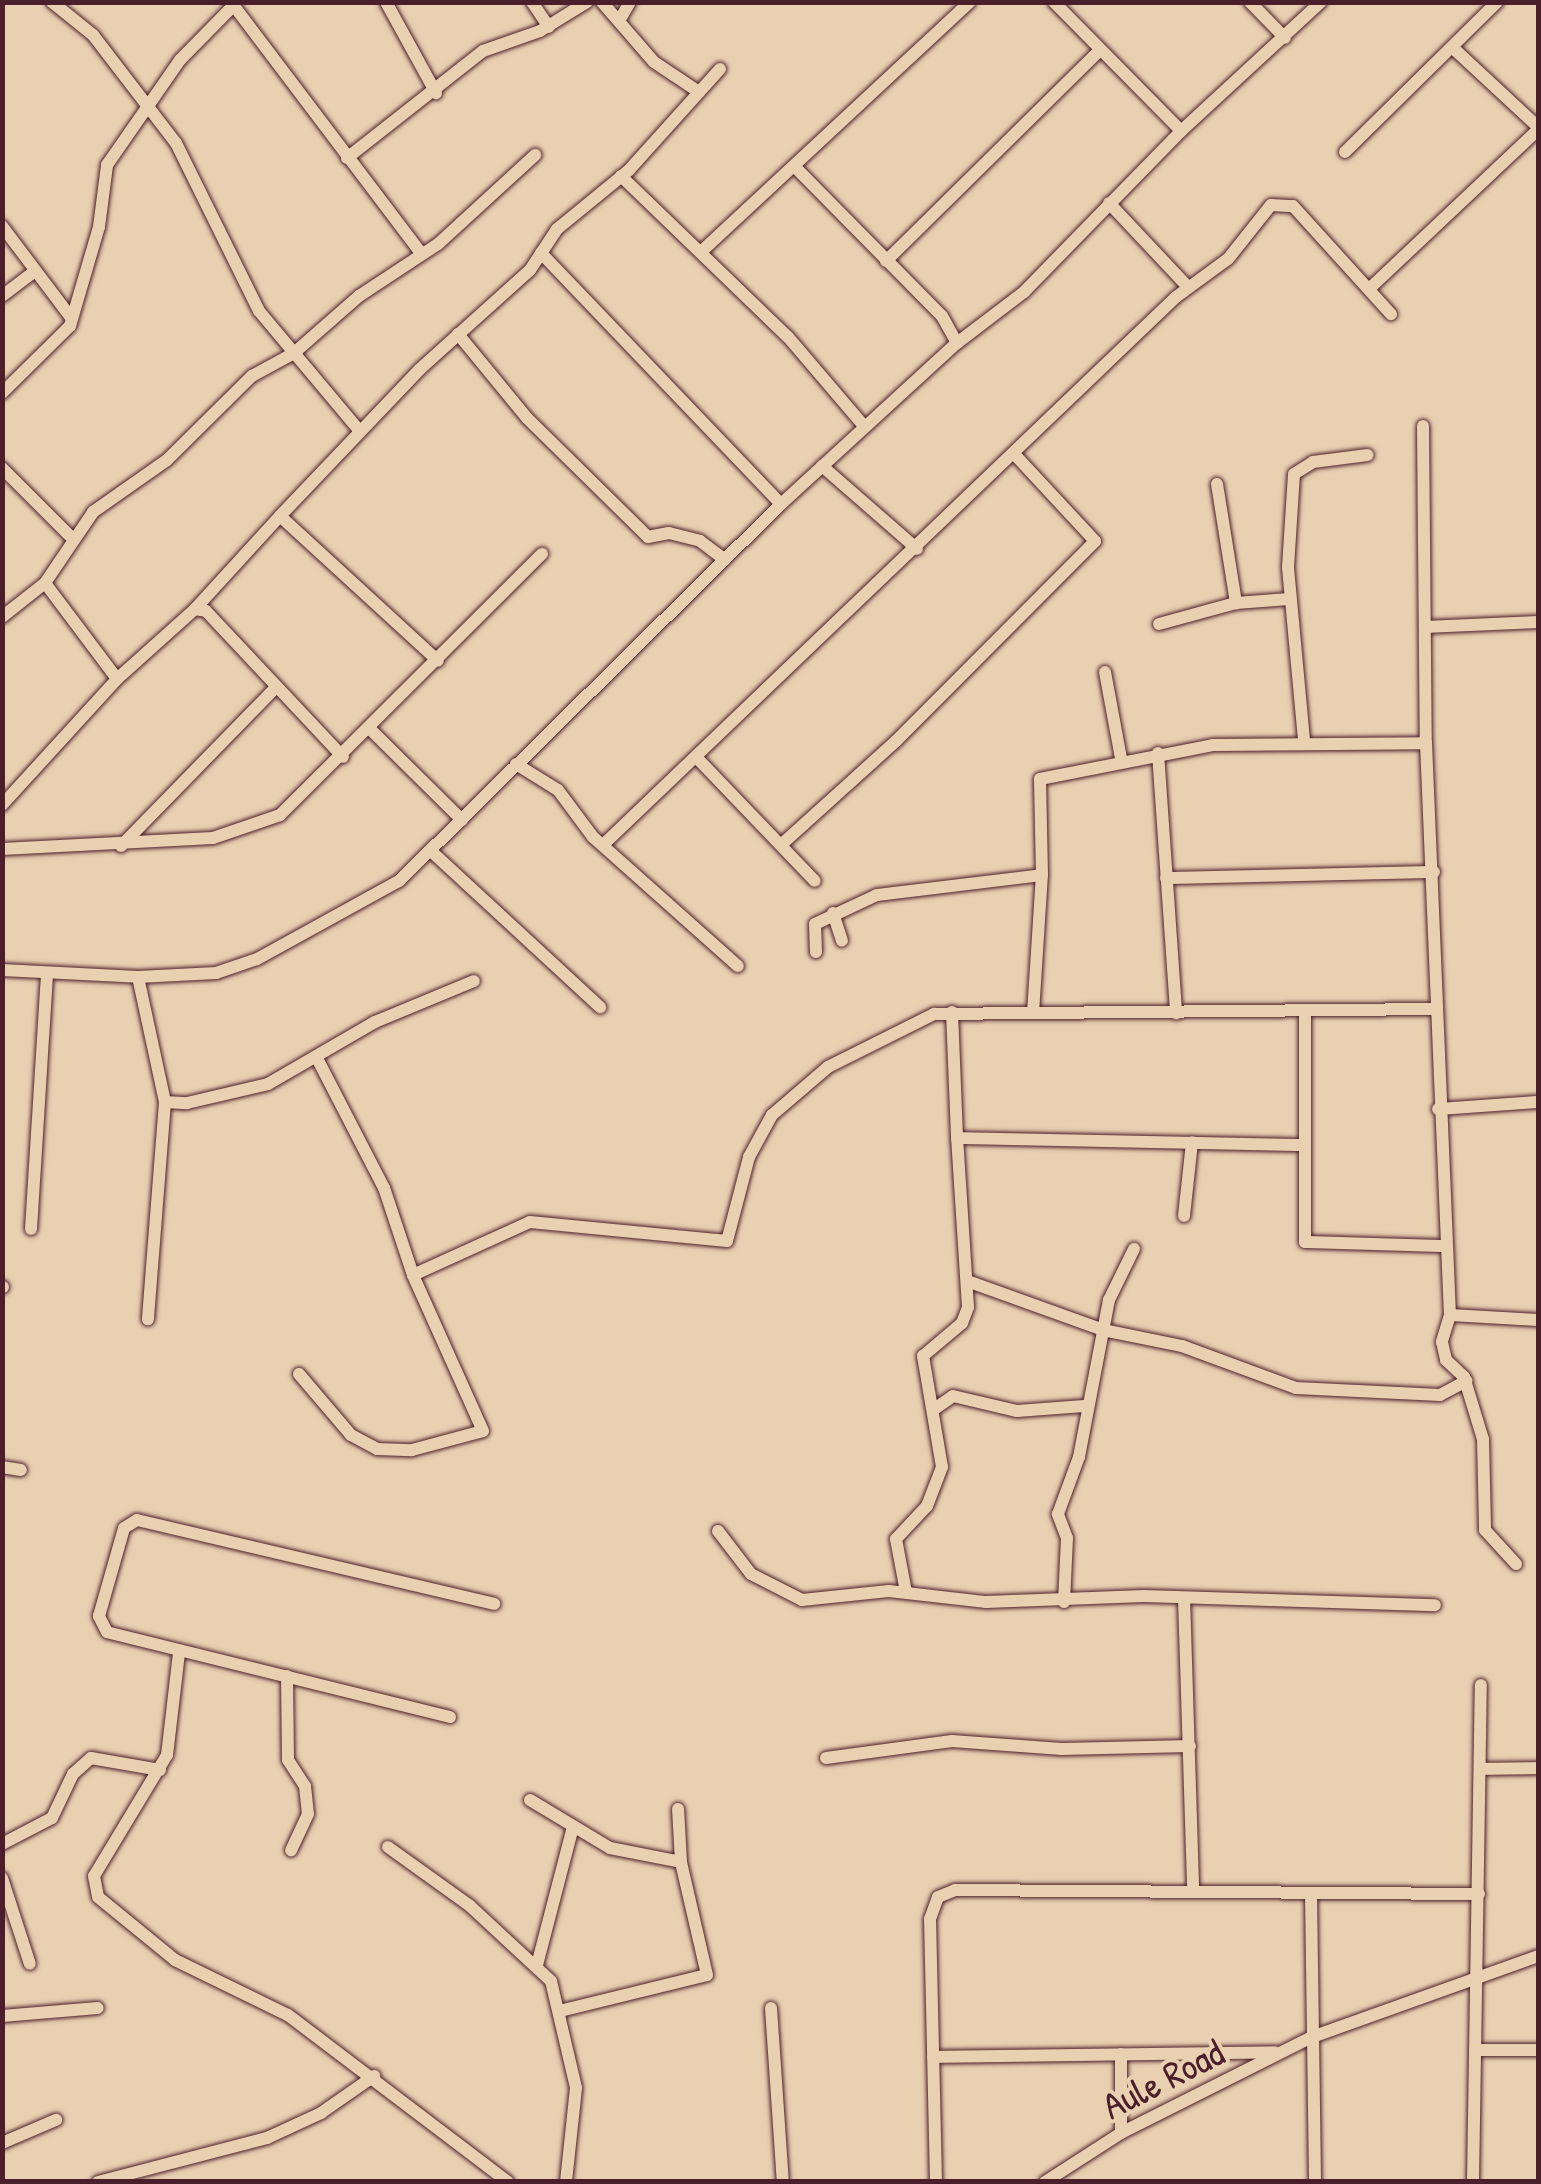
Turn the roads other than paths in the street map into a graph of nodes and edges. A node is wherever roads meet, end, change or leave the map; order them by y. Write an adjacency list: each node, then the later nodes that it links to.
1 (52, 2): 21 (street)
2 (386, 2): 20 (street)
3 (532, 2): 14 (street)
4 (587, 2): 14 (street)
5 (602, 2): 13 (street)
6 (630, 2): 13 (street)
7 (970, 2): 27 (street)
8 (1054, 2): 17 (street)
9 (1250, 2): 15 (street)
10 (1321, 2): 15 (street)
11 (1497, 2): 16 (street)
12 (232, 4): 21 (street); 26 (street)
13 (619, 21): 19 (street)
14 (549, 26): 20 (street)
15 (1285, 38): 23 (street)
16 (1452, 46): 22 (street); 24 (street)
17 (1100, 50): 23 (street); 34 (street)
18 (720, 69): 19 (street)
19 (698, 92): 28 (street)
20 (436, 93): 26 (street)
21 (149, 110): 40 (street); 43 (street)
22 (1538, 129): 37 (street)
23 (1182, 131): 29 (street)
24 (1345, 152)
25 (535, 154): 32 (street)
26 (346, 158): 32 (street)
27 (797, 168): 31 (street); 34 (street)
28 (621, 176): 31 (street); 33 (street)
29 (1109, 203): 36 (street); 42 (street)
30 (2, 226): 35 (street)
31 (703, 250): 46 (street)
32 (421, 252): 43 (street)
33 (542, 254): 41 (street); 53 (street)
34 (886, 261): 42 (street)
35 (36, 271): 38 (street); 40 (street)
36 (1188, 288): 37 (street); 49 (street)
37 (1369, 289): 39 (street)
38 (2, 296)
39 (1390, 314)
40 (72, 319): 44 (street)
41 (458, 334): 47 (street); 58 (street)
42 (957, 343): 46 (street)
43 (294, 353): 47 (street); 55 (street)
44 (2, 393)
45 (1423, 426): 66 (street)
46 (864, 427): 50 (street)
47 (359, 430): 54 (street)
48 (1368, 455): 60 (street)
49 (1016, 456): 56 (street); 82 (street)
50 (822, 466): 53 (street); 56 (street)
51 (2, 468): 55 (street)
52 (1217, 484): 61 (street)
53 (781, 504): 58 (street)
54 (280, 516): 62 (street); 67 (street)
55 (73, 539): 59 (street)
56 (917, 549): 76 (street)
57 (542, 554): 67 (street)
58 (726, 560): 78 (street)
59 (45, 583): 63 (street); 69 (street)
60 (1290, 598): 61 (street); 72 (street)
61 (1236, 603): 65 (street)
62 (195, 609): 69 (street); 70 (street)
63 (2, 617)
64 (1538, 622): 66 (street)
65 (1159, 624)
66 (1425, 628): 73 (street)
67 (438, 661): 71 (street)
68 (1105, 672): 77 (street)
69 (117, 678): 79 (street)
70 (276, 688): 75 (street); 83 (street)
71 (372, 730): 75 (street); 80 (street)
72 (1304, 740): 73 (street); 74 (street)
73 (1426, 743): 86 (street)
74 (1158, 753): 77 (street); 88 (street)
75 (342, 757): 83 (street)
76 (698, 758): 81 (street); 82 (street)
77 (1121, 758): 87 (street)
78 (516, 764): 80 (street); 81 (street)
79 (2, 805)
80 (462, 820): 85 (street)
81 (605, 842): 93 (street)
82 (782, 844): 89 (street)
83 (121, 846): 84 (street)
84 (2, 849)
85 (432, 852): 96 (street); 98 (street)
86 (1434, 872): 88 (street); 99 (street)
87 (1042, 874): 90 (street); 101 (street)
88 (1166, 878): 103 (street)
89 (814, 881)
90 (832, 913): 91 (street); 92 (street)
91 (842, 941)
92 (816, 952)
93 (738, 966)
94 (2, 970): 95 (street)
95 (47, 974): 96 (street); 112 (street)
96 (138, 978): 105 (street)
97 (474, 981): 104 (street)
98 (600, 1007)
99 (1436, 1009): 102 (street); 107 (street)
100 (952, 1012): 101 (street); 108 (street); 115 (street)
101 (1034, 1013): 103 (street)
102 (1305, 1013): 103 (street); 110 (street)
103 (1176, 1014)
104 (317, 1058): 105 (street); 115 (street)
105 (165, 1102): 118 (street)
106 (1538, 1102): 107 (street)
107 (1438, 1108): 113 (street)
108 (957, 1138): 109 (street); 116 (street)
109 (1192, 1142): 110 (street); 111 (street)
110 (1302, 1144): 113 (street)
111 (1184, 1216)
112 (32, 1230)
113 (1443, 1246): 117 (street)
114 (1134, 1249): 120 (street)
115 (413, 1275): 121 (street)
116 (970, 1282): 120 (street); 124 (street)
117 (1450, 1315): 119 (street); 122 (street)
118 (148, 1319)
119 (1538, 1320)
120 (1103, 1330): 122 (street); 123 (street)
121 (299, 1374)
122 (1466, 1381): 128 (street)
123 (1084, 1406): 124 (street); 131 (street)
124 (933, 1410): 129 (street)
125 (2, 1467): 126 (street)
126 (21, 1470)
127 (718, 1531): 129 (street)
128 (1516, 1564)
129 (906, 1592): 131 (street)
130 (1184, 1598): 131 (street); 133 (street); 138 (street)
131 (1064, 1602)
132 (494, 1604): 134 (street)
133 (1435, 1605)
134 (178, 1653): 135 (street); 142 (street)
135 (287, 1676): 137 (street); 148 (street)
136 (1481, 1685): 141 (street)
137 (450, 1717)
138 (1190, 1746): 139 (street); 151 (street)
139 (826, 1758)
140 (1538, 1768): 141 (street)
141 (1481, 1769): 153 (street)
142 (160, 1770): 146 (street); 168 (street)
143 (530, 1800): 145 (street)
144 (678, 1809): 149 (street)
145 (573, 1827): 149 (street); 156 (street)
146 (2, 1844)
147 (388, 1847): 156 (street)
148 (292, 1850)
149 (681, 1862): 160 (street)
150 (2, 1878): 155 (street)
151 (1193, 1890): 152 (street); 167 (street)
152 (1311, 1894): 153 (street); 162 (street)
153 (1479, 1894): 157 (street)
154 (1538, 1956): 157 (street, Aule Road)
155 (30, 1964)
156 (537, 1964): 160 (street)
157 (1476, 1977): 162 (street, Aule Road); 163 (street)
158 (98, 2008): 161 (street)
159 (772, 2008): 175 (street)
160 (560, 2011): 174 (street)
161 (2, 2016)
162 (1312, 2036): 165 (street, Aule Road); 178 (street)
163 (1475, 2050): 164 (street); 179 (street)
164 (1538, 2050)
165 (1281, 2052): 166 (street); 170 (street, Aule Road)
166 (1120, 2054): 167 (street); 170 (street)
167 (933, 2057): 176 (street)
168 (374, 2076): 172 (street); 173 (street)
169 (56, 2120): 171 (street)
170 (1122, 2133): 177 (street, Aule Road)
171 (2, 2143)
172 (98, 2182)
173 (508, 2182)
174 (566, 2182)
175 (783, 2182)
176 (936, 2182)
177 (1045, 2182)
178 (1314, 2182)
179 (1473, 2182)

